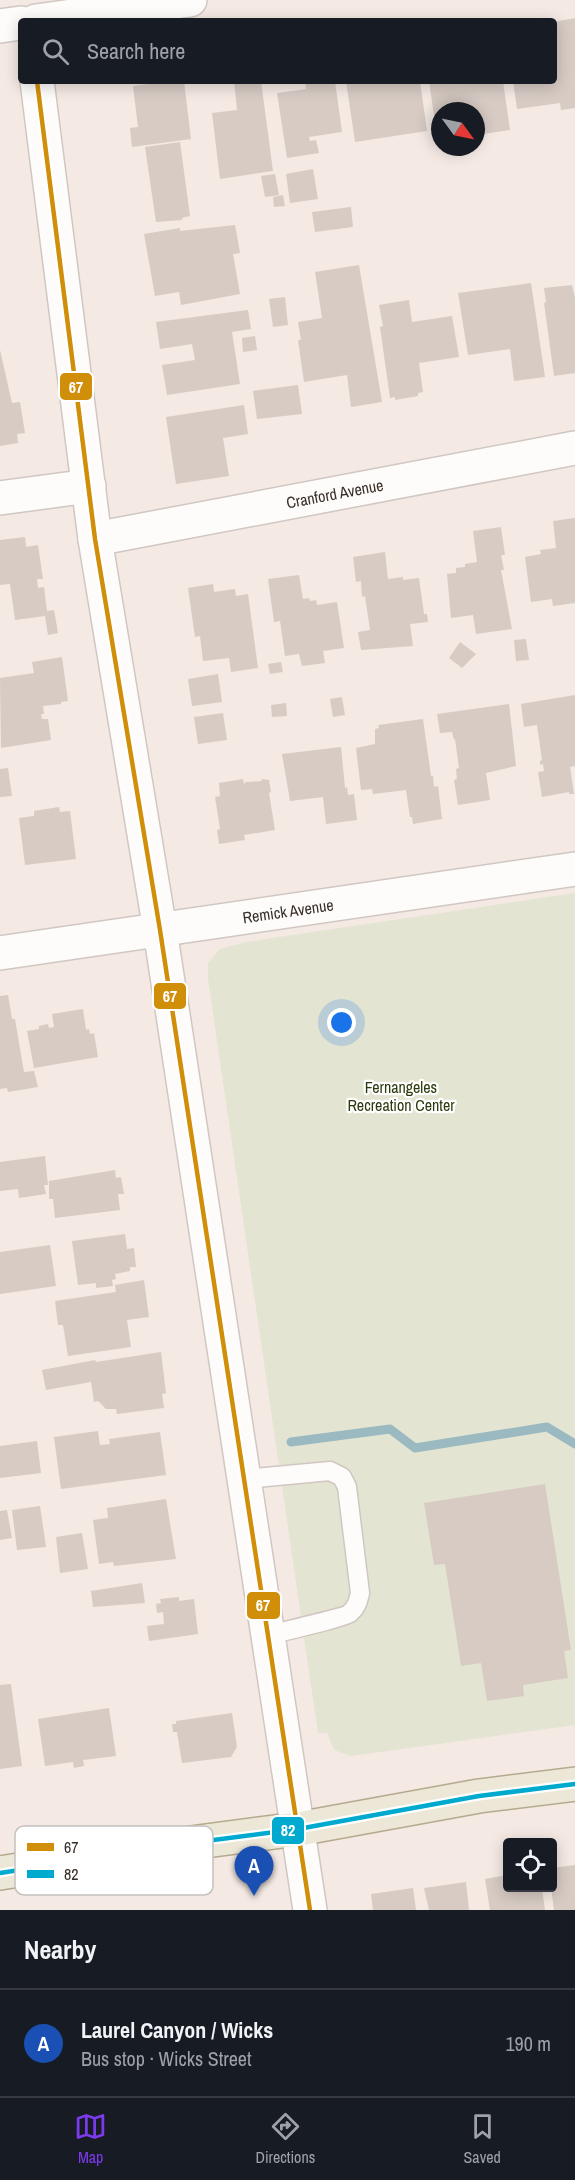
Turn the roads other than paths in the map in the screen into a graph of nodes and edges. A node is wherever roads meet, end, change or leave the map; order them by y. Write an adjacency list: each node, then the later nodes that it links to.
1 (27, 0): 3 (street)
2 (190, 0): 4 (street)
3 (30, 18)
4 (58, 18)
5 (18, 23): 6 (street)
6 (0, 26)
7 (37, 84): 9 (street)
8 (575, 448): 11 (street, Cranford Avenue)
9 (90, 486): 10 (street); 11 (street)
10 (0, 498)
11 (95, 539): 13 (street)
12 (575, 869): 13 (street, Remick Avenue)
13 (160, 930): 14 (street, Remick Avenue); 15 (street)
14 (0, 952)
15 (244, 1479): 16 (street); 16 (lane)
16 (269, 1635): 18 (street)
17 (575, 1784): 18 (main road)
18 (298, 1829): 19 (main road); 22 (street)
19 (213, 1840)
20 (15, 1871): 21 (main road)
21 (0, 1873)
22 (310, 1910)

